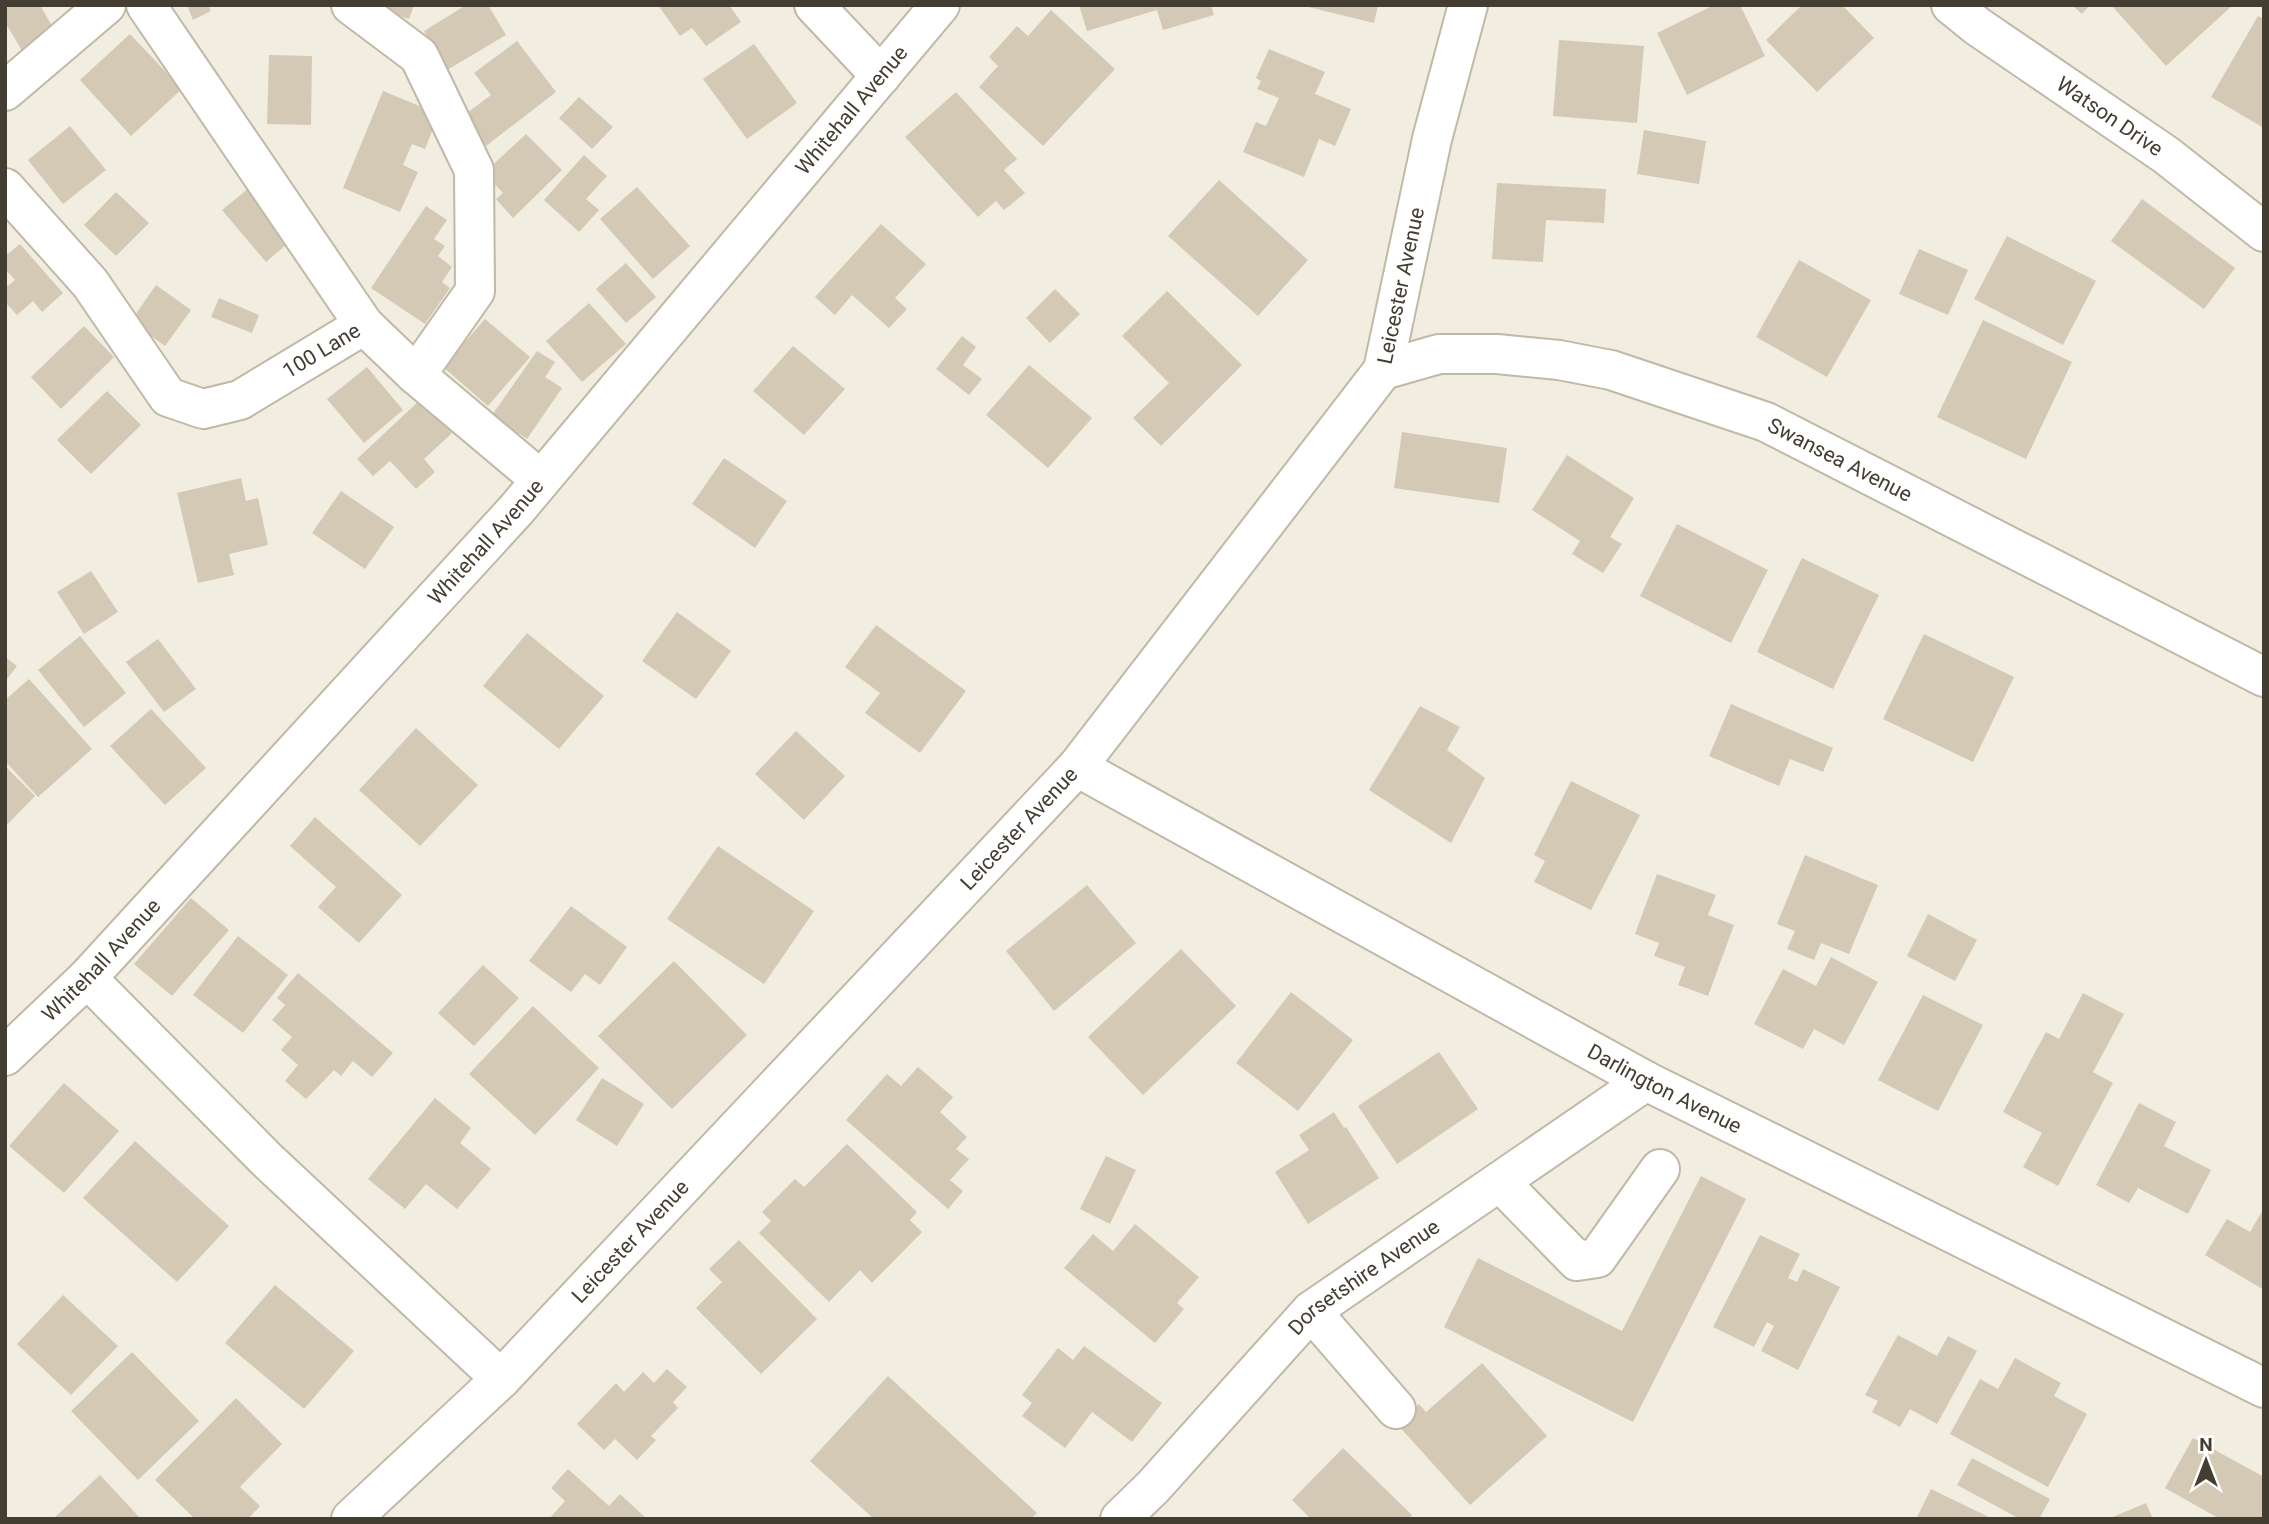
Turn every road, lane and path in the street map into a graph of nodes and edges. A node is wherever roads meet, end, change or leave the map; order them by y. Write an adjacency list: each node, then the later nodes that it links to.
1 (107, 5): 9 (street)
2 (146, 5): 12 (street, 100 Lane)
3 (351, 5): 14 (street)
4 (814, 5): 8 (street)
5 (940, 5): 8 (street, Whitehall Avenue)
6 (1468, 5): 13 (street, Leicester Avenue)
7 (1951, 5): 11 (street, Watson Drive)
8 (881, 76): 15 (street, Whitehall Avenue)
9 (5, 91)
10 (5, 188): 12 (street, 100 Lane)
11 (2264, 232)
12 (364, 325): 14 (street)
13 (1383, 370): 16 (street, Swansea Avenue); 17 (street, Leicester Avenue)
14 (416, 375): 15 (street)
15 (541, 480): 18 (street, Whitehall Avenue)
16 (2264, 677)
17 (1077, 767): 20 (street, Darlington Avenue); 24 (street, Leicester Avenue)
18 (87, 978): 19 (street, Whitehall Avenue); 24 (street)
19 (5, 1056)
20 (1646, 1081): 22 (street, Dorsetshire Avenue); 25 (street, Darlington Avenue)
21 (1660, 1169): 22 (street)
22 (1500, 1182): 23 (street, Dorsetshire Avenue)
23 (1311, 1311): 26 (street); 28 (street, Dorsetshire Avenue)
24 (502, 1378): 27 (street, Leicester Avenue)
25 (2264, 1388)
26 (1396, 1409)
27 (351, 1519)
28 (1121, 1519)

